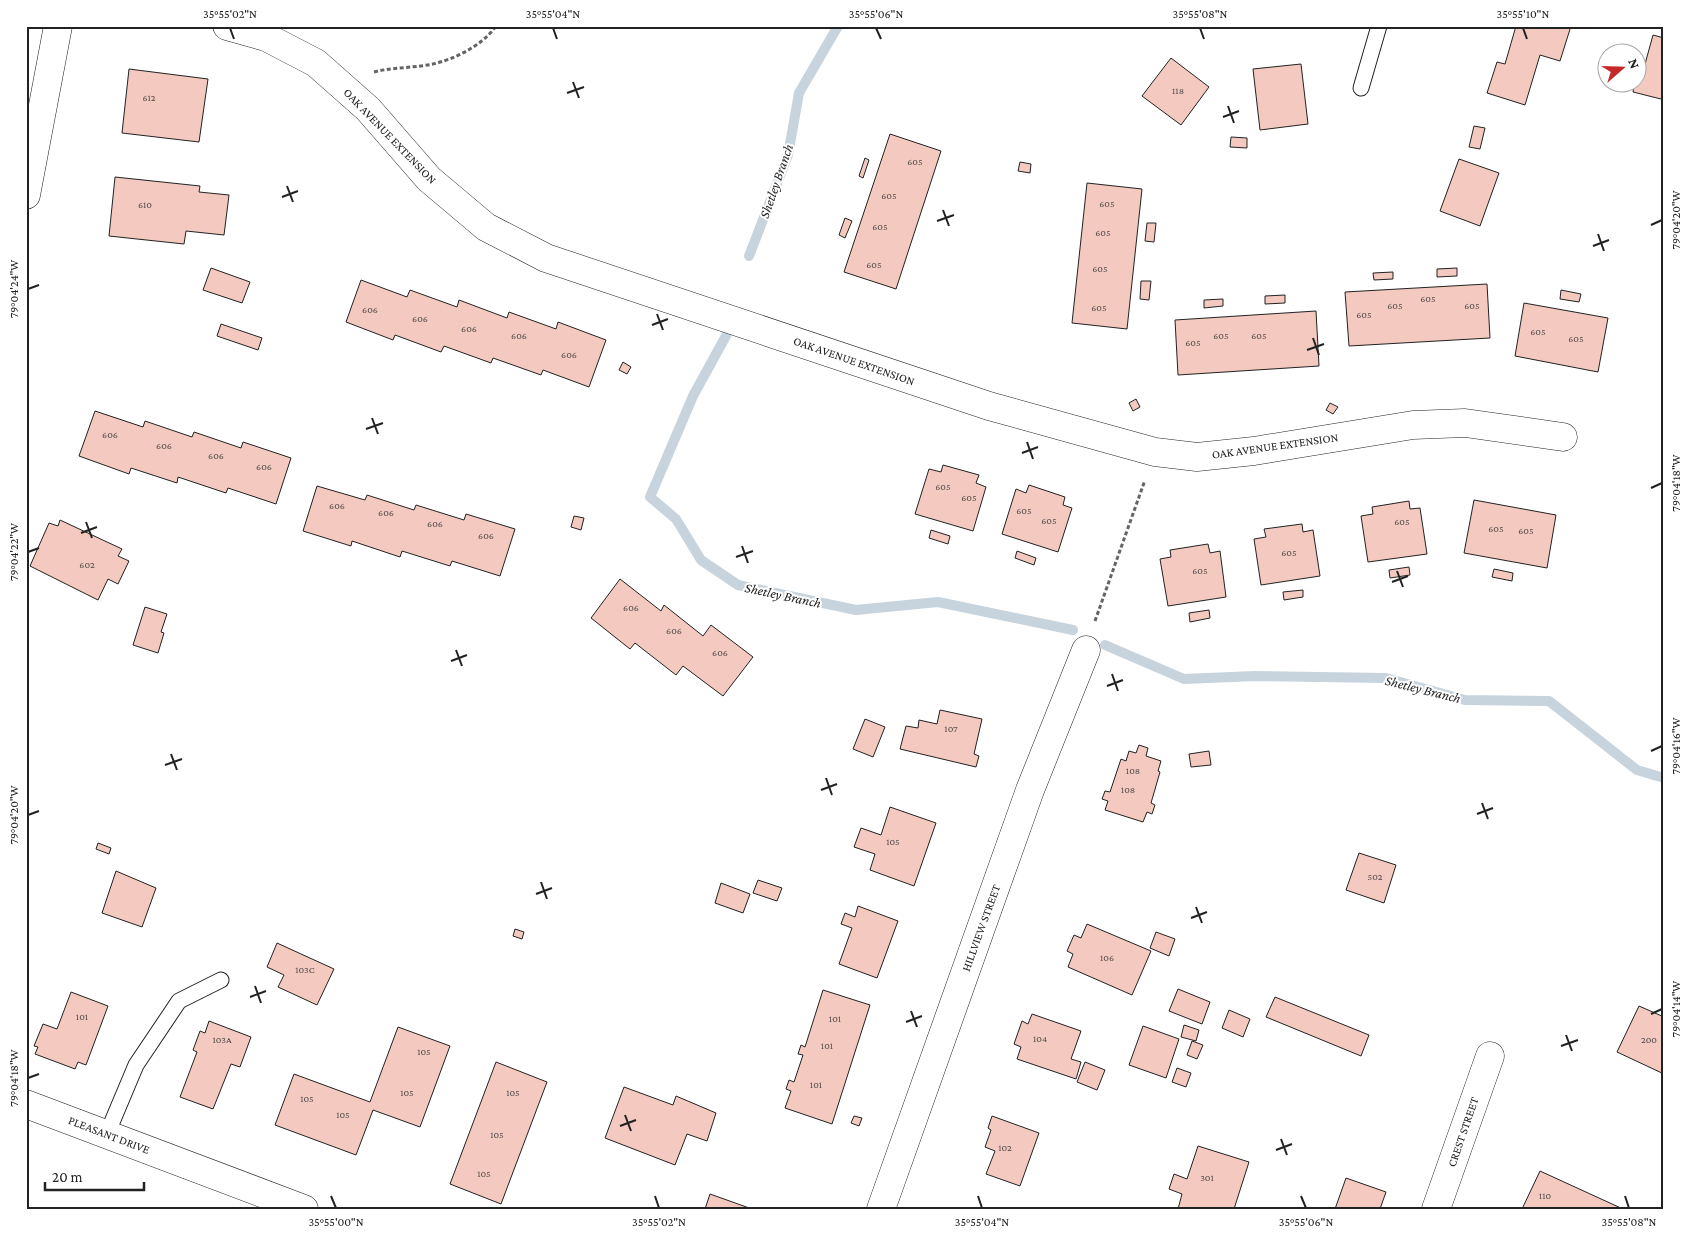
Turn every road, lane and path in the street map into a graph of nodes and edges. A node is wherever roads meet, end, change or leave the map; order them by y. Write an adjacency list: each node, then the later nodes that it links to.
1 (58, 26): 7 (street)
2 (227, 26): 9 (street, OAK AVENUE EXTENSION)
3 (496, 26): 5 (path)
4 (1379, 26): 6 (lane)
5 (374, 72)
6 (1361, 88)
7 (26, 195)
8 (1563, 437): 9 (street, OAK AVENUE EXTENSION)
9 (1155, 452): 10 (path)
10 (1086, 650): 16 (street, HILLVIEW STREET)
11 (221, 980): 14 (lane)
12 (1490, 1056): 17 (street, CREST STREET)
13 (26, 1104): 14 (street, PLEASANT DRIVE)
14 (107, 1134): 15 (street, PLEASANT DRIVE)
15 (304, 1209)
16 (881, 1209)
17 (1436, 1209)

